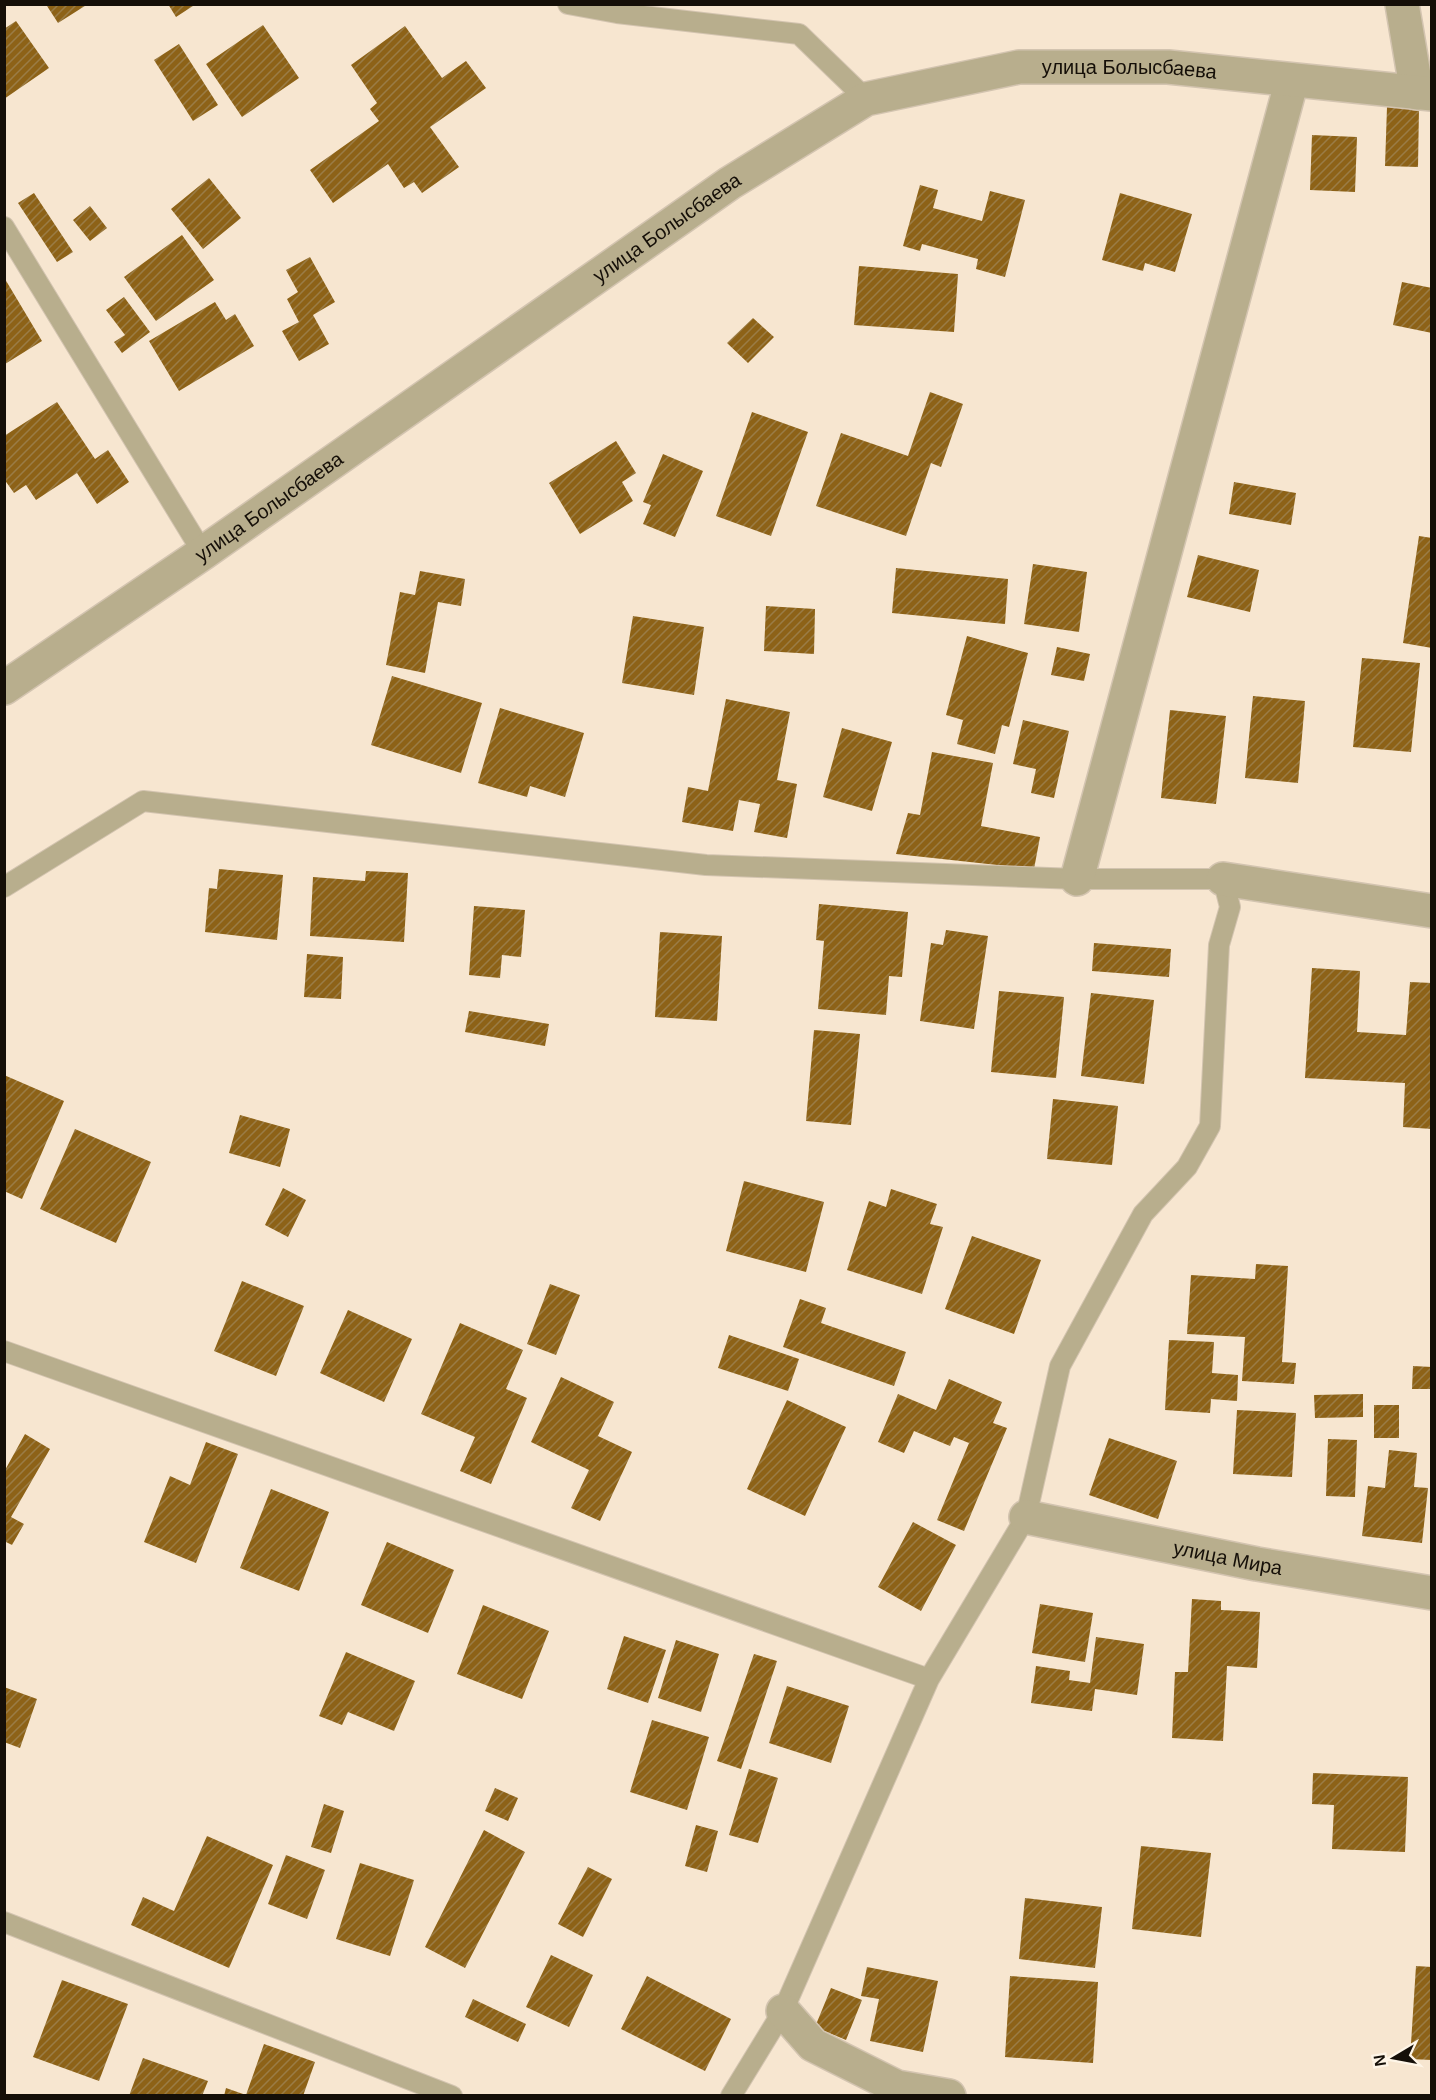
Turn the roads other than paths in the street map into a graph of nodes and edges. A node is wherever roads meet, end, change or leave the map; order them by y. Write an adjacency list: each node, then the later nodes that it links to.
1 (568, 4): 5 (lane)
2 (1402, 4): 4 (street)
3 (1292, 80): 4 (street, улица Болысбаева); 5 (street, улица Болысбаева); 9 (street)
4 (1424, 94)
5 (866, 99): 7 (street, улица Болысбаева)
6 (4, 227): 7 (lane)
7 (203, 553): 8 (street, улица Болысбаева)
8 (4, 688)
9 (1077, 879): 10 (lane); 11 (lane)
10 (1223, 879): 12 (street); 14 (lane)
11 (4, 887)
12 (1431, 911)
13 (4, 1351): 16 (lane)
14 (1026, 1517): 15 (street, улица Мира); 16 (lane)
15 (1431, 1593)
16 (929, 1679): 18 (lane)
17 (4, 1922): 19 (lane)
18 (783, 2011): 20 (lane); 21 (street)
19 (452, 2096)
20 (731, 2096)
21 (949, 2096)

